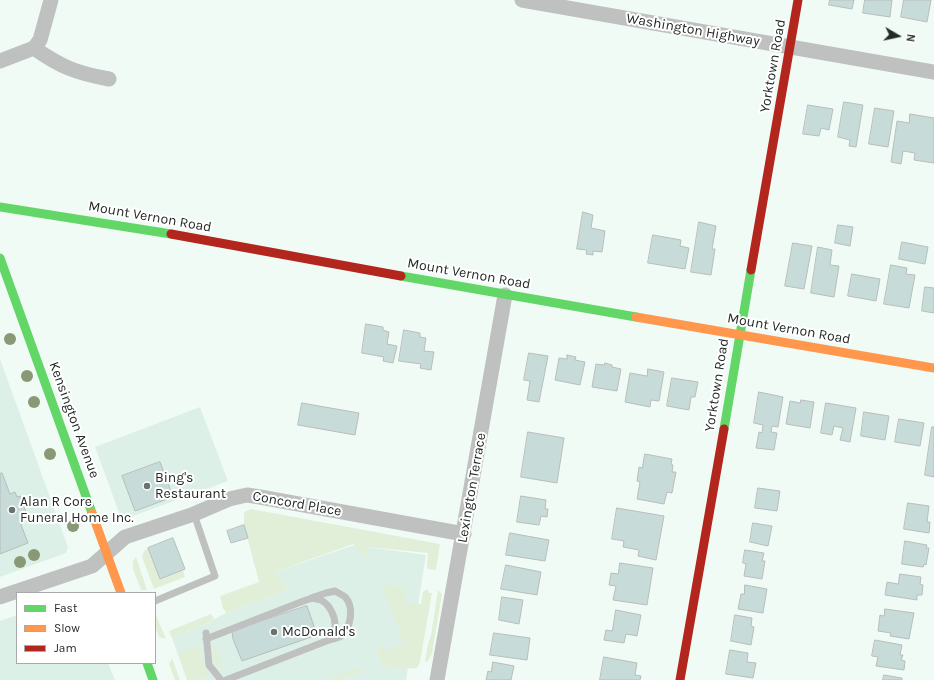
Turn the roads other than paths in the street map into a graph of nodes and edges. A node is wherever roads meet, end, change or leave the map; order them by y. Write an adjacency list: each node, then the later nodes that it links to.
1 (51, 0): 5 (street)
2 (522, 0): 4 (street, Washington Highway)
3 (798, 0): 4 (street, Yorktown Road)
4 (790, 47): 7 (street, Washington Highway); 12 (street, Yorktown Road)
5 (34, 48): 6 (street); 8 (street)
6 (0, 61)
7 (934, 72)
8 (109, 79)
9 (0, 208): 11 (street, Mount Vernon Road)
10 (0, 258): 16 (street, Kensington Avenue)
11 (505, 295): 12 (street, Mount Vernon Road); 15 (street, Lexington Terrace)
12 (740, 335): 13 (street, Mount Vernon Road); 27 (street, Yorktown Road)
13 (934, 368)
14 (194, 514): 15 (street, Concord Place); 16 (street, Concord Place); 20 (lane)
15 (464, 534): 26 (street, Lexington Terrace)
16 (107, 553): 17 (street, Kensington Avenue); 18 (street, Concord Place)
17 (121, 592)
18 (0, 597)
19 (306, 600): 21 (lane); 21 (lane); 24 (lane)
20 (156, 601)
21 (329, 640): 25 (lane)
22 (147, 664): 23 (street)
23 (153, 680)
24 (221, 680)
25 (226, 680)
26 (437, 680)
27 (680, 680)

